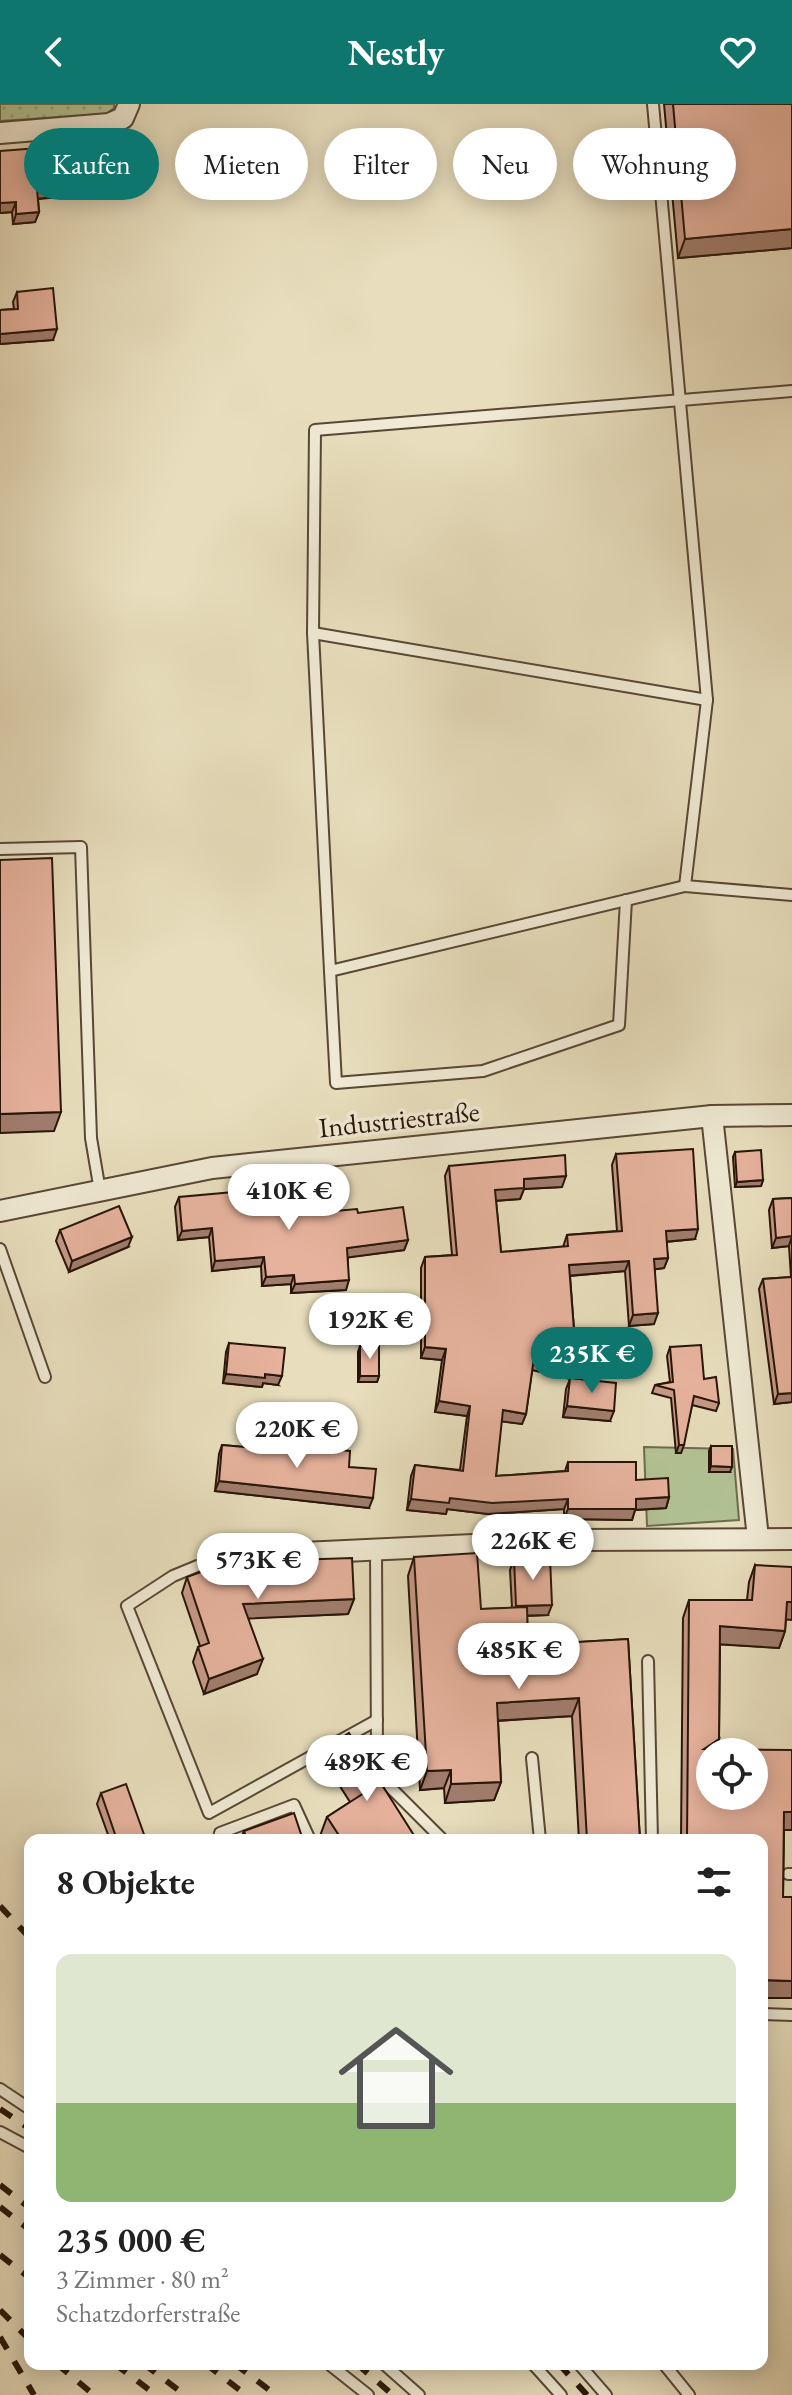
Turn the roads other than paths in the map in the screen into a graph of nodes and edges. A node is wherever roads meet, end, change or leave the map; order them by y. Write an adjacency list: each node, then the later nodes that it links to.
1 (129, 104): 3 (street)
2 (653, 104): 5 (lane)
3 (0, 133)
4 (792, 391): 5 (lane)
5 (681, 401): 6 (lane); 7 (lane)
6 (313, 633): 7 (lane); 12 (lane)
7 (707, 700): 9 (lane)
8 (0, 849): 15 (lane)
9 (685, 886): 10 (lane); 11 (lane)
10 (792, 895)
11 (626, 900): 12 (lane); 12 (lane)
12 (330, 971)
13 (792, 1115): 14 (street, Industriestraße)
14 (712, 1116): 15 (street, Industriestraße); 19 (street)
15 (100, 1191): 16 (street, Industriestraße)
16 (0, 1211)
17 (0, 1249): 18 (lane)
18 (45, 1377)
19 (758, 1538): 20 (street); 21 (street)
20 (792, 1539)
21 (376, 1550): 22 (street); 24 (lane)
22 (219, 1557): 24 (lane)
23 (648, 1661): 30 (lane)
24 (377, 1720): 28 (lane)
25 (532, 1758): 29 (lane)
26 (220, 1834): 27 (lane)
27 (307, 1834)
28 (437, 1834)
29 (539, 1834)
30 (652, 1834)
31 (768, 2014): 32 (lane)
32 (792, 2015)
33 (0, 2089): 34 (lane)
34 (24, 2105)
35 (0, 2132): 36 (lane)
36 (24, 2145)
37 (337, 2370): 42 (lane)
38 (391, 2370): 43 (lane)
39 (538, 2370): 44 (lane)
40 (584, 2370): 45 (lane)
41 (669, 2370): 46 (lane)
42 (368, 2395)
43 (419, 2395)
44 (561, 2395)
45 (606, 2395)
46 (689, 2395)

